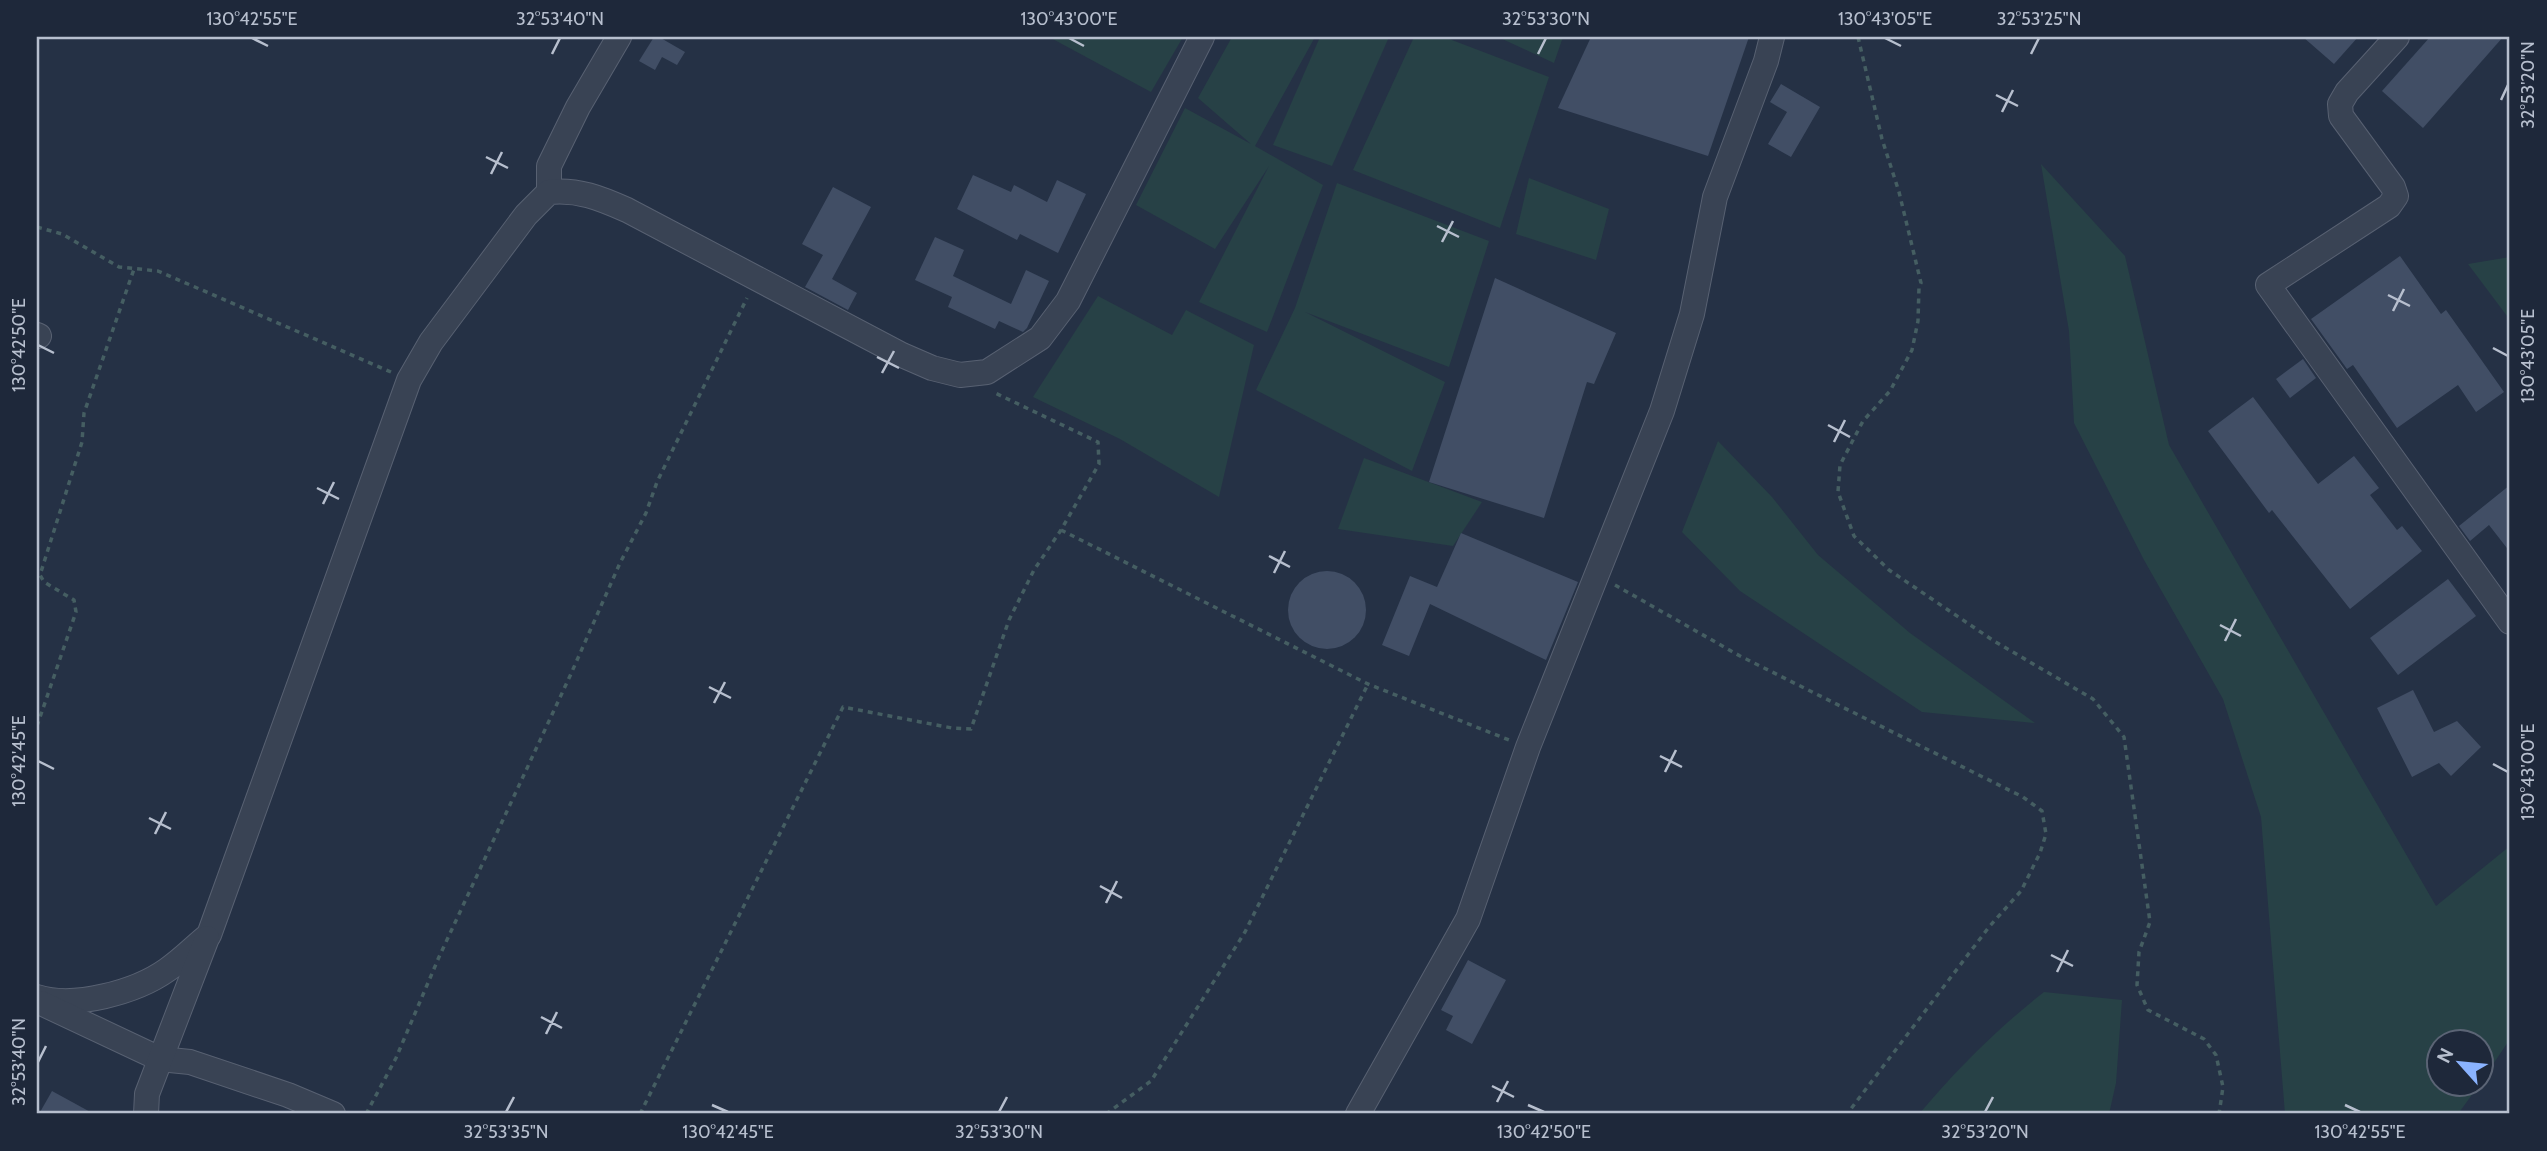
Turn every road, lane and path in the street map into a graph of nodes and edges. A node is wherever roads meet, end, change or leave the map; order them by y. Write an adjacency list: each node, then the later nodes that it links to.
1 (619, 37): 6 (street)
2 (1202, 37): 10 (street)
3 (1772, 37): 13 (street)
4 (1858, 37): 28 (path)
5 (2397, 37): 14 (street)
6 (549, 192): 9 (street); 11 (street)
7 (37, 227): 8 (path)
8 (134, 268): 11 (path); 16 (path)
9 (757, 277): 10 (street); 23 (path)
10 (988, 372): 12 (path)
11 (409, 380): 18 (street)
12 (1061, 530): 15 (path); 24 (path)
13 (1598, 575): 17 (street); 27 (path)
14 (2510, 622)
15 (1368, 684): 17 (path); 25 (path)
16 (37, 726)
17 (1528, 747): 26 (street)
18 (209, 934): 19 (street); 20 (street)
19 (37, 999): 20 (street)
20 (160, 1059): 21 (street); 22 (street)
21 (146, 1114)
22 (333, 1114)
23 (366, 1114)
24 (640, 1114)
25 (1106, 1114)
26 (1358, 1114)
27 (1847, 1114)
28 (2219, 1114)

